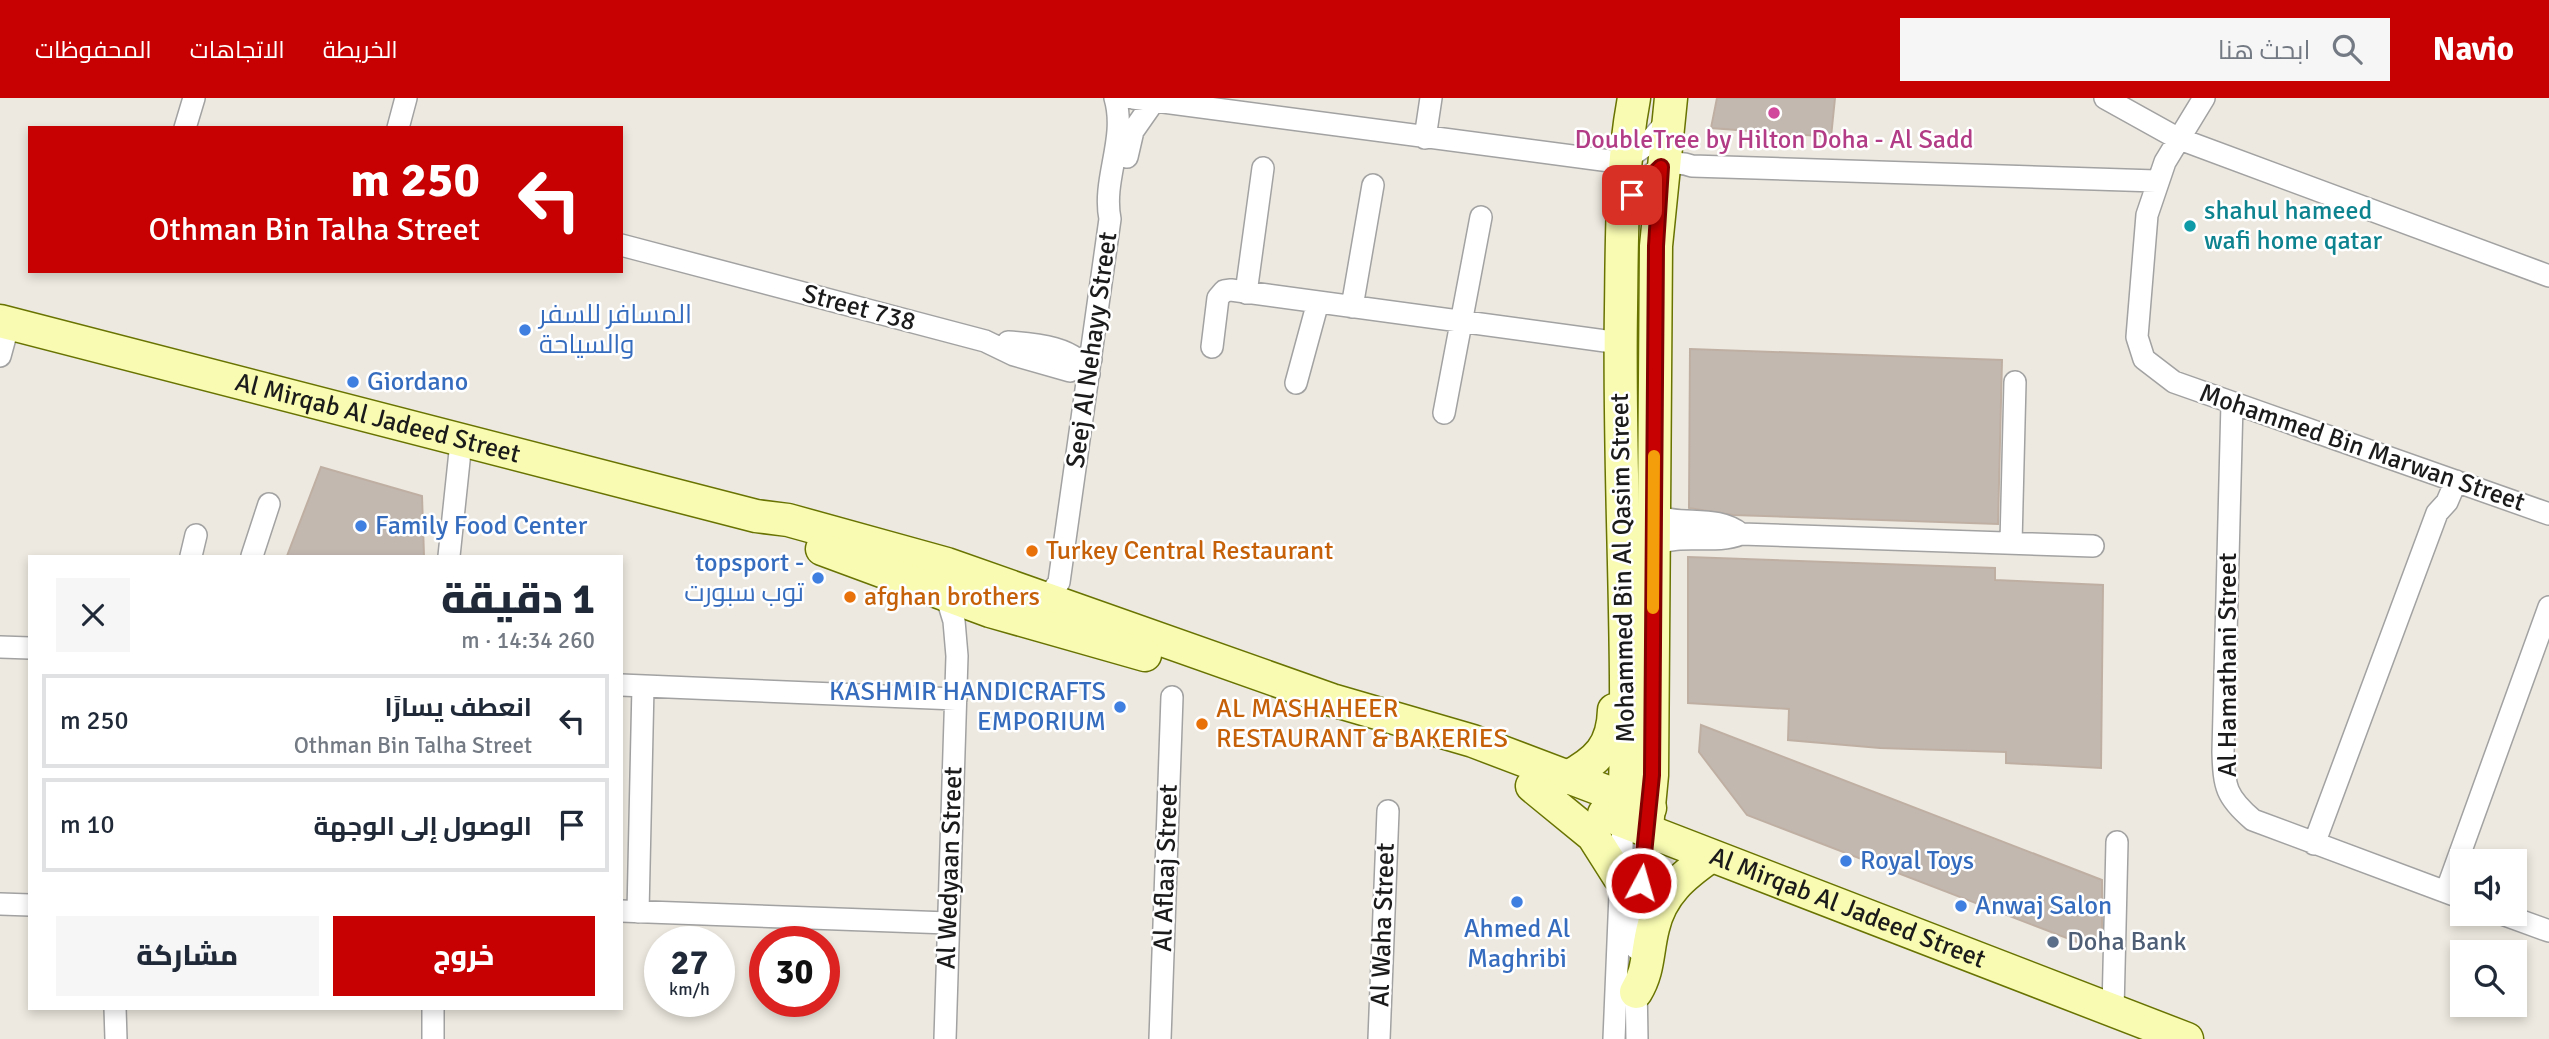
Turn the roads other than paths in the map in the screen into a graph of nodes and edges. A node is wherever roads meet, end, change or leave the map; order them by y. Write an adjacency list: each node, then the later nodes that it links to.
1 (194, 98): 10 (street)
2 (406, 98): 11 (street)
3 (1115, 98): 21 (street, Seej Al Nehayy Street)
4 (1431, 98): 12 (street)
5 (2105, 98): 13 (street)
6 (2204, 98): 13 (street, Mohammed Bin Marwan Street)
7 (1144, 100): 12 (street); 21 (street)
8 (1668, 110): 14 (street); 16 (street, Mohammed Bin Al Qasim Street)
9 (1632, 113): 14 (street, Mohammed Bin Al Qasim Street)
10 (186, 126)
11 (399, 126)
12 (1425, 138): 14 (street)
13 (2177, 138): 17 (street, Mohammed Bin Marwan Street); 23 (street)
14 (1610, 159): 19 (street, Mohammed Bin Al Qasim Street)
15 (1263, 168): 24 (street)
16 (1671, 175): 17 (street); 19 (street); 42 (street, Mohammed Bin Al Qasim Street)
17 (2156, 181): 35 (street, Mohammed Bin Marwan Street)
18 (1373, 185): 26 (street)
19 (1624, 205): 29 (street, Mohammed Bin Al Qasim Street)
20 (1481, 217): 28 (street)
21 (1110, 219): 32 (street, Seej Al Nehayy Street)
22 (623, 246): 32 (street, Street 738)
23 (2549, 276)
24 (1246, 293): 25 (street); 30 (street)
25 (1318, 302): 26 (street); 34 (street)
26 (1352, 307): 28 (street)
27 (4, 322): 31 (street); 37 (street, Al Mirqab Al Jadeed Street)
28 (1463, 323): 29 (street); 36 (street)
29 (1620, 343): 54 (street, Mohammed Bin Al Qasim Street)
30 (1212, 347)
31 (0, 356)
32 (1088, 366): 51 (street, Seej Al Nehayy Street)
33 (2015, 382): 44 (street)
34 (1296, 383)
35 (2232, 403): 38 (street, Mohammed Bin Marwan Street); 67 (street, Al Hamathani Street)
36 (1444, 413)
37 (461, 442): 41 (street, Al Mirqab Al Jadeed Street); 48 (street)
38 (2450, 479): 40 (street, Mohammed Bin Marwan Street); 67 (street)
39 (269, 504): 47 (street)
40 (2549, 514)
41 (757, 516): 49 (street, Al Mirqab Al Jadeed Street); 51 (street, Al Mirqab Al Jadeed Street)
42 (1654, 530): 44 (street); 65 (street, Mohammed Bin Al Qasim Street)
43 (196, 535): 46 (street)
44 (2011, 543): 45 (street)
45 (2093, 546)
46 (191, 555)
47 (252, 555)
48 (449, 555)
49 (898, 577): 50 (street, Al Mirqab Al Jadeed Street); 51 (street)
50 (946, 595): 53 (street, Al Mirqab Al Jadeed Street); 57 (street, Al Wedyaan Street)
51 (1048, 598): 61 (street, Al Mirqab Al Jadeed Street)
52 (2549, 607): 68 (street)
53 (990, 611): 57 (street, Al Wedyaan Street); 62 (street, Al Mirqab Al Jadeed Street)
54 (1626, 634): 61 (street); 65 (street, Mohammed Bin Al Qasim Street)
55 (0, 647): 56 (street)
56 (28, 648)
57 (957, 656): 60 (street, Al Wedyaan Street)
58 (632, 686): 60 (street); 63 (street)
59 (1172, 697): 85 (street, Al Aflaaj Street)
60 (956, 699): 75 (street, Al Wedyaan Street)
61 (1566, 778): 65 (street, Al Mirqab Al Jadeed Street)
62 (1532, 786): 65 (street, Al Mirqab Al Jadeed Street); 70 (street)
63 (631, 800): 74 (street)
64 (1388, 811): 86 (street, Al Waha Street)
65 (1636, 815): 69 (street, Al Mirqab Al Jadeed Street); 70 (street, Mohammed Bin Al Qasim Street); 78 (street, Mohammed Bin Al Qasim Street)
66 (2117, 842): 81 (street)
67 (2314, 844): 71 (street, Al Hamathani Street)
68 (2469, 849)
69 (1711, 856): 78 (street); 81 (street, Al Mirqab Al Jadeed Street)
70 (1619, 877): 87 (street, Mohammed Bin Al Qasim Street)
71 (2450, 894)
72 (0, 904): 73 (street)
73 (28, 905)
74 (630, 912): 75 (street)
75 (948, 923): 84 (street, Al Wedyaan Street)
76 (2527, 923): 77 (street)
77 (2549, 931)
78 (1636, 992): 88 (street, Mohammed Bin Al Qasim Street)
79 (116, 1010): 82 (street)
80 (433, 1010): 83 (street)
81 (2113, 1010): 89 (street, Al Mirqab Al Jadeed Street)
82 (116, 1039)
83 (433, 1039)
84 (944, 1039)
85 (1160, 1039)
86 (1379, 1039)
87 (1614, 1039)
88 (1637, 1039)
89 (2187, 1039)

